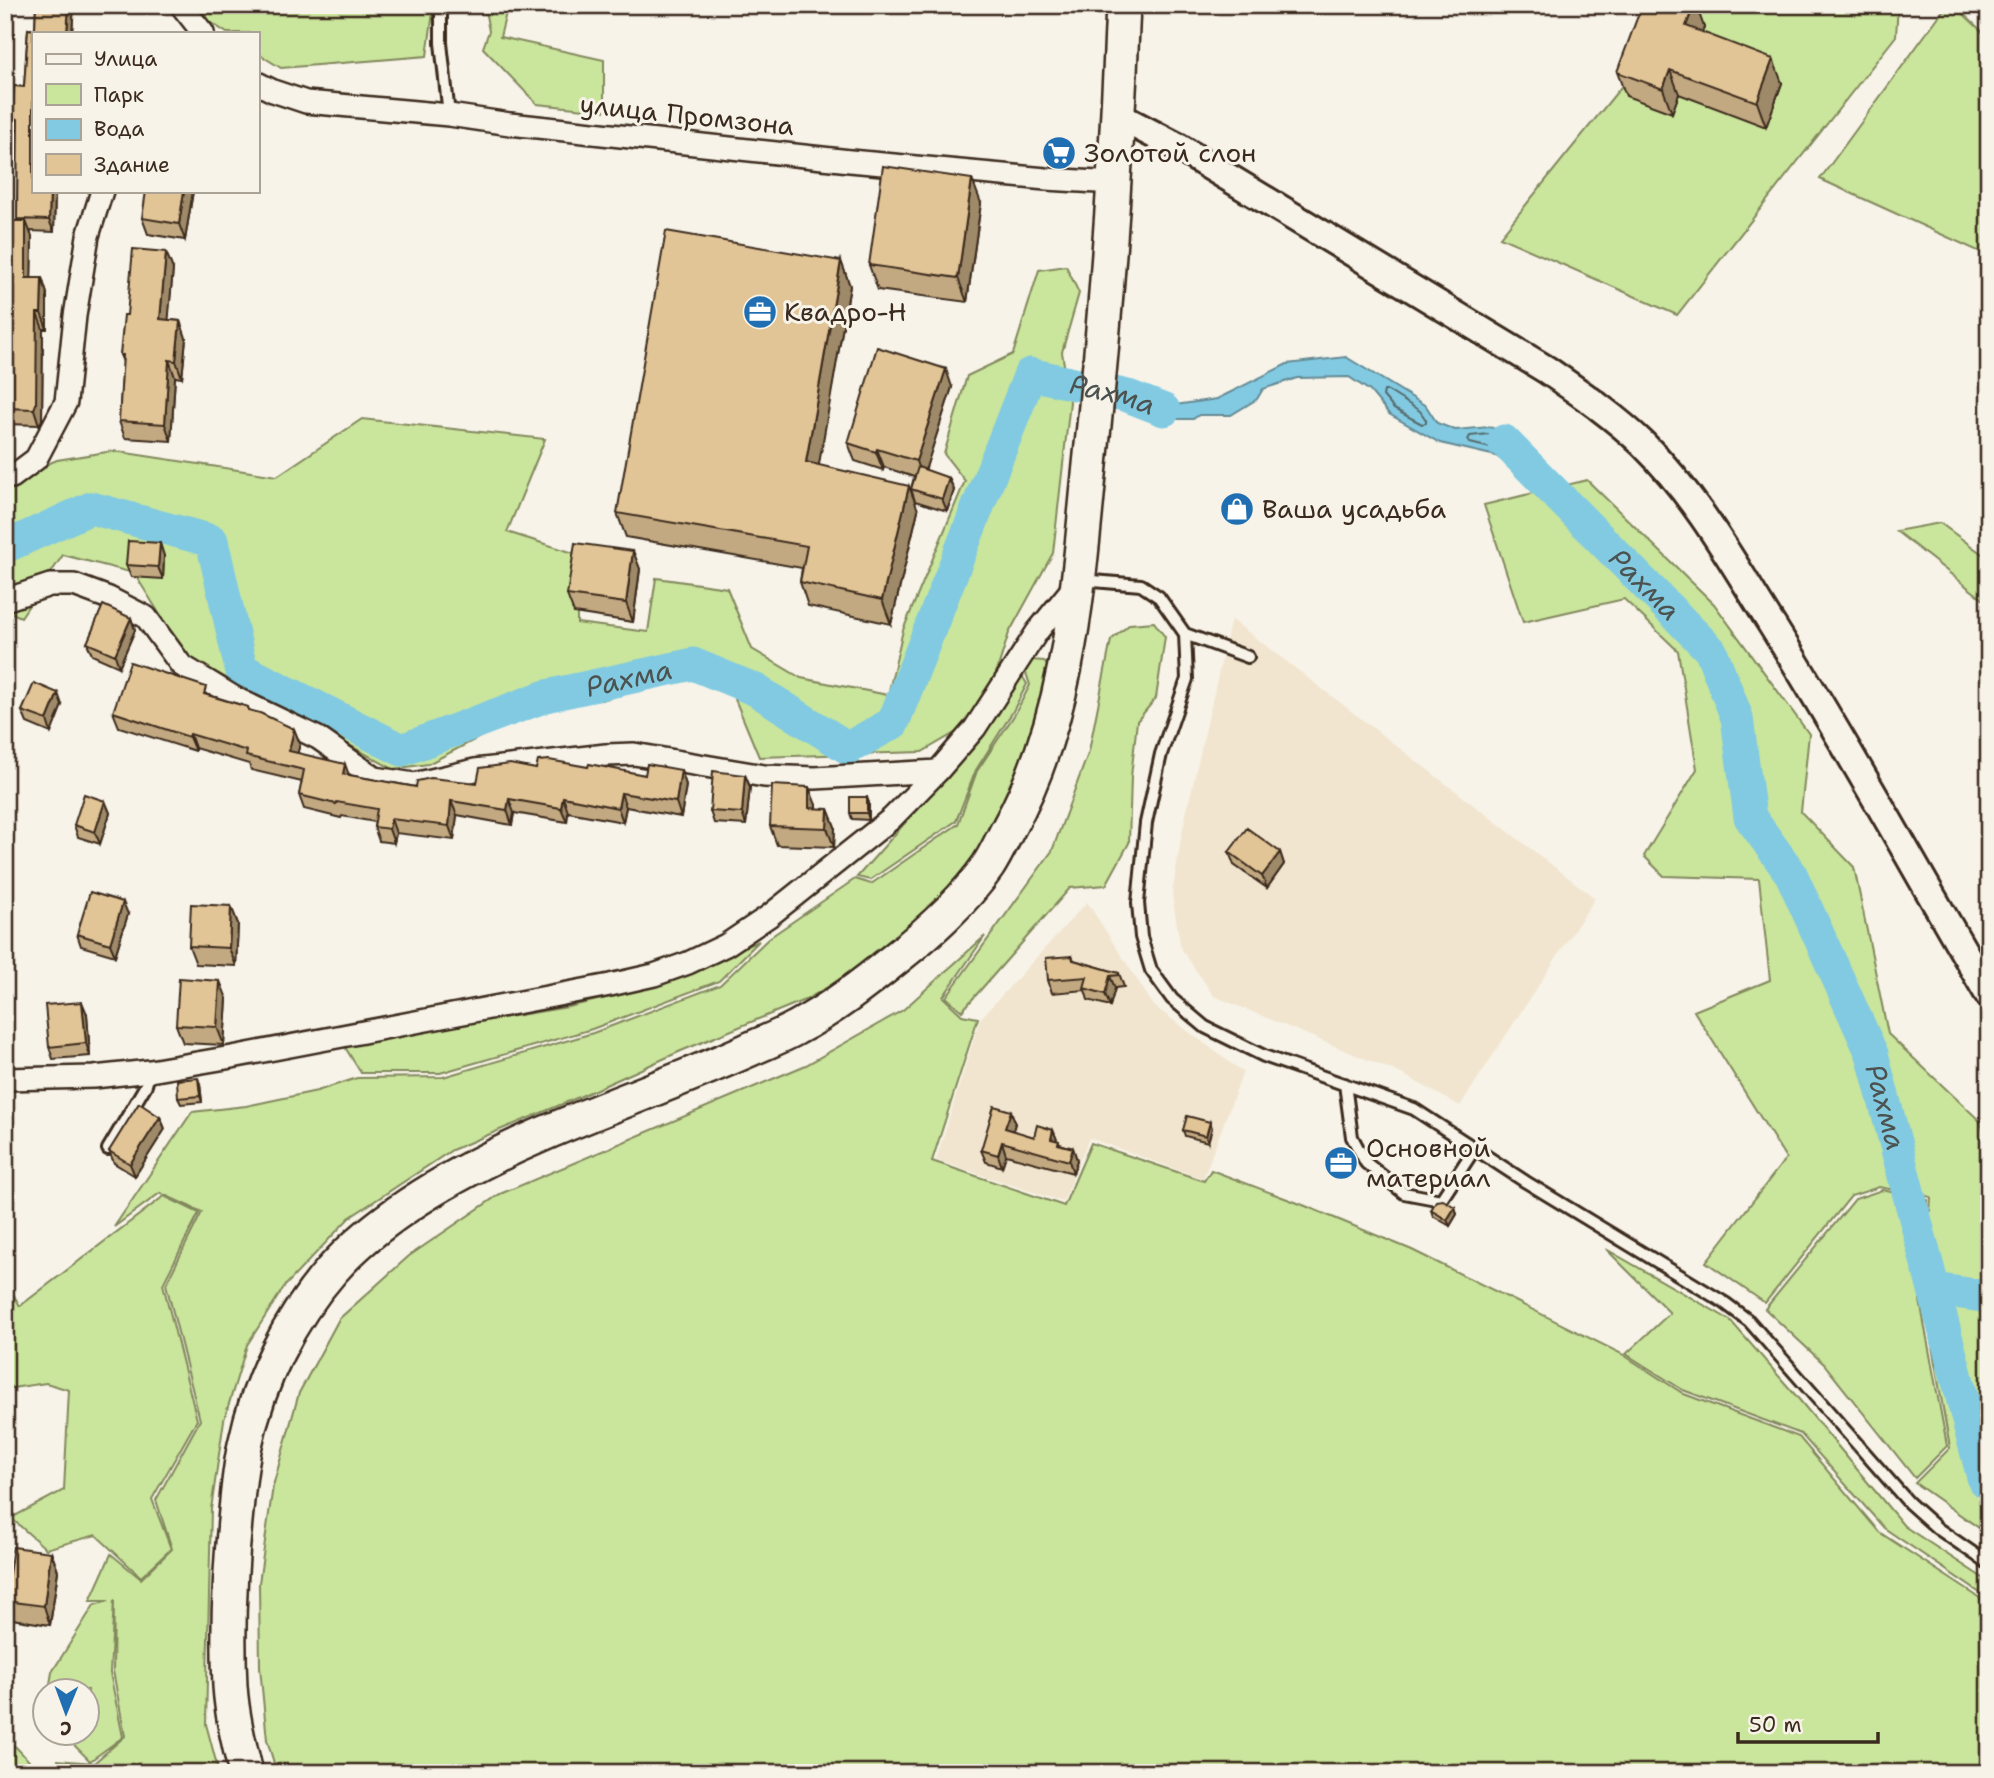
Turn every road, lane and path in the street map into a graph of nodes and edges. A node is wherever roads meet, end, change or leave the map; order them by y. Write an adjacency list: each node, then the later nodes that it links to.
1 (181, 5): 4 (street)
2 (441, 5): 6 (lane)
3 (1123, 5): 7 (main road)
4 (202, 32)
5 (259, 84): 6 (street, улица Промзона)
6 (449, 115): 8 (street, улица Промзона)
7 (1118, 117): 8 (main road); 16 (street)
8 (1115, 183): 11 (main road)
9 (102, 192): 10 (street)
10 (12, 477)
11 (1079, 580): 13 (lane); 15 (street); 23 (main road)
12 (5, 600): 15 (street)
13 (1185, 634): 14 (lane); 19 (lane)
14 (1248, 657)
15 (937, 771): 17 (street)
16 (1989, 995)
17 (150, 1071): 18 (street); 21 (lane)
18 (5, 1079)
19 (1345, 1084): 20 (lane); 20 (lane)
20 (1475, 1148): 22 (lane)
21 (108, 1149)
22 (1989, 1564)
23 (246, 1773)

